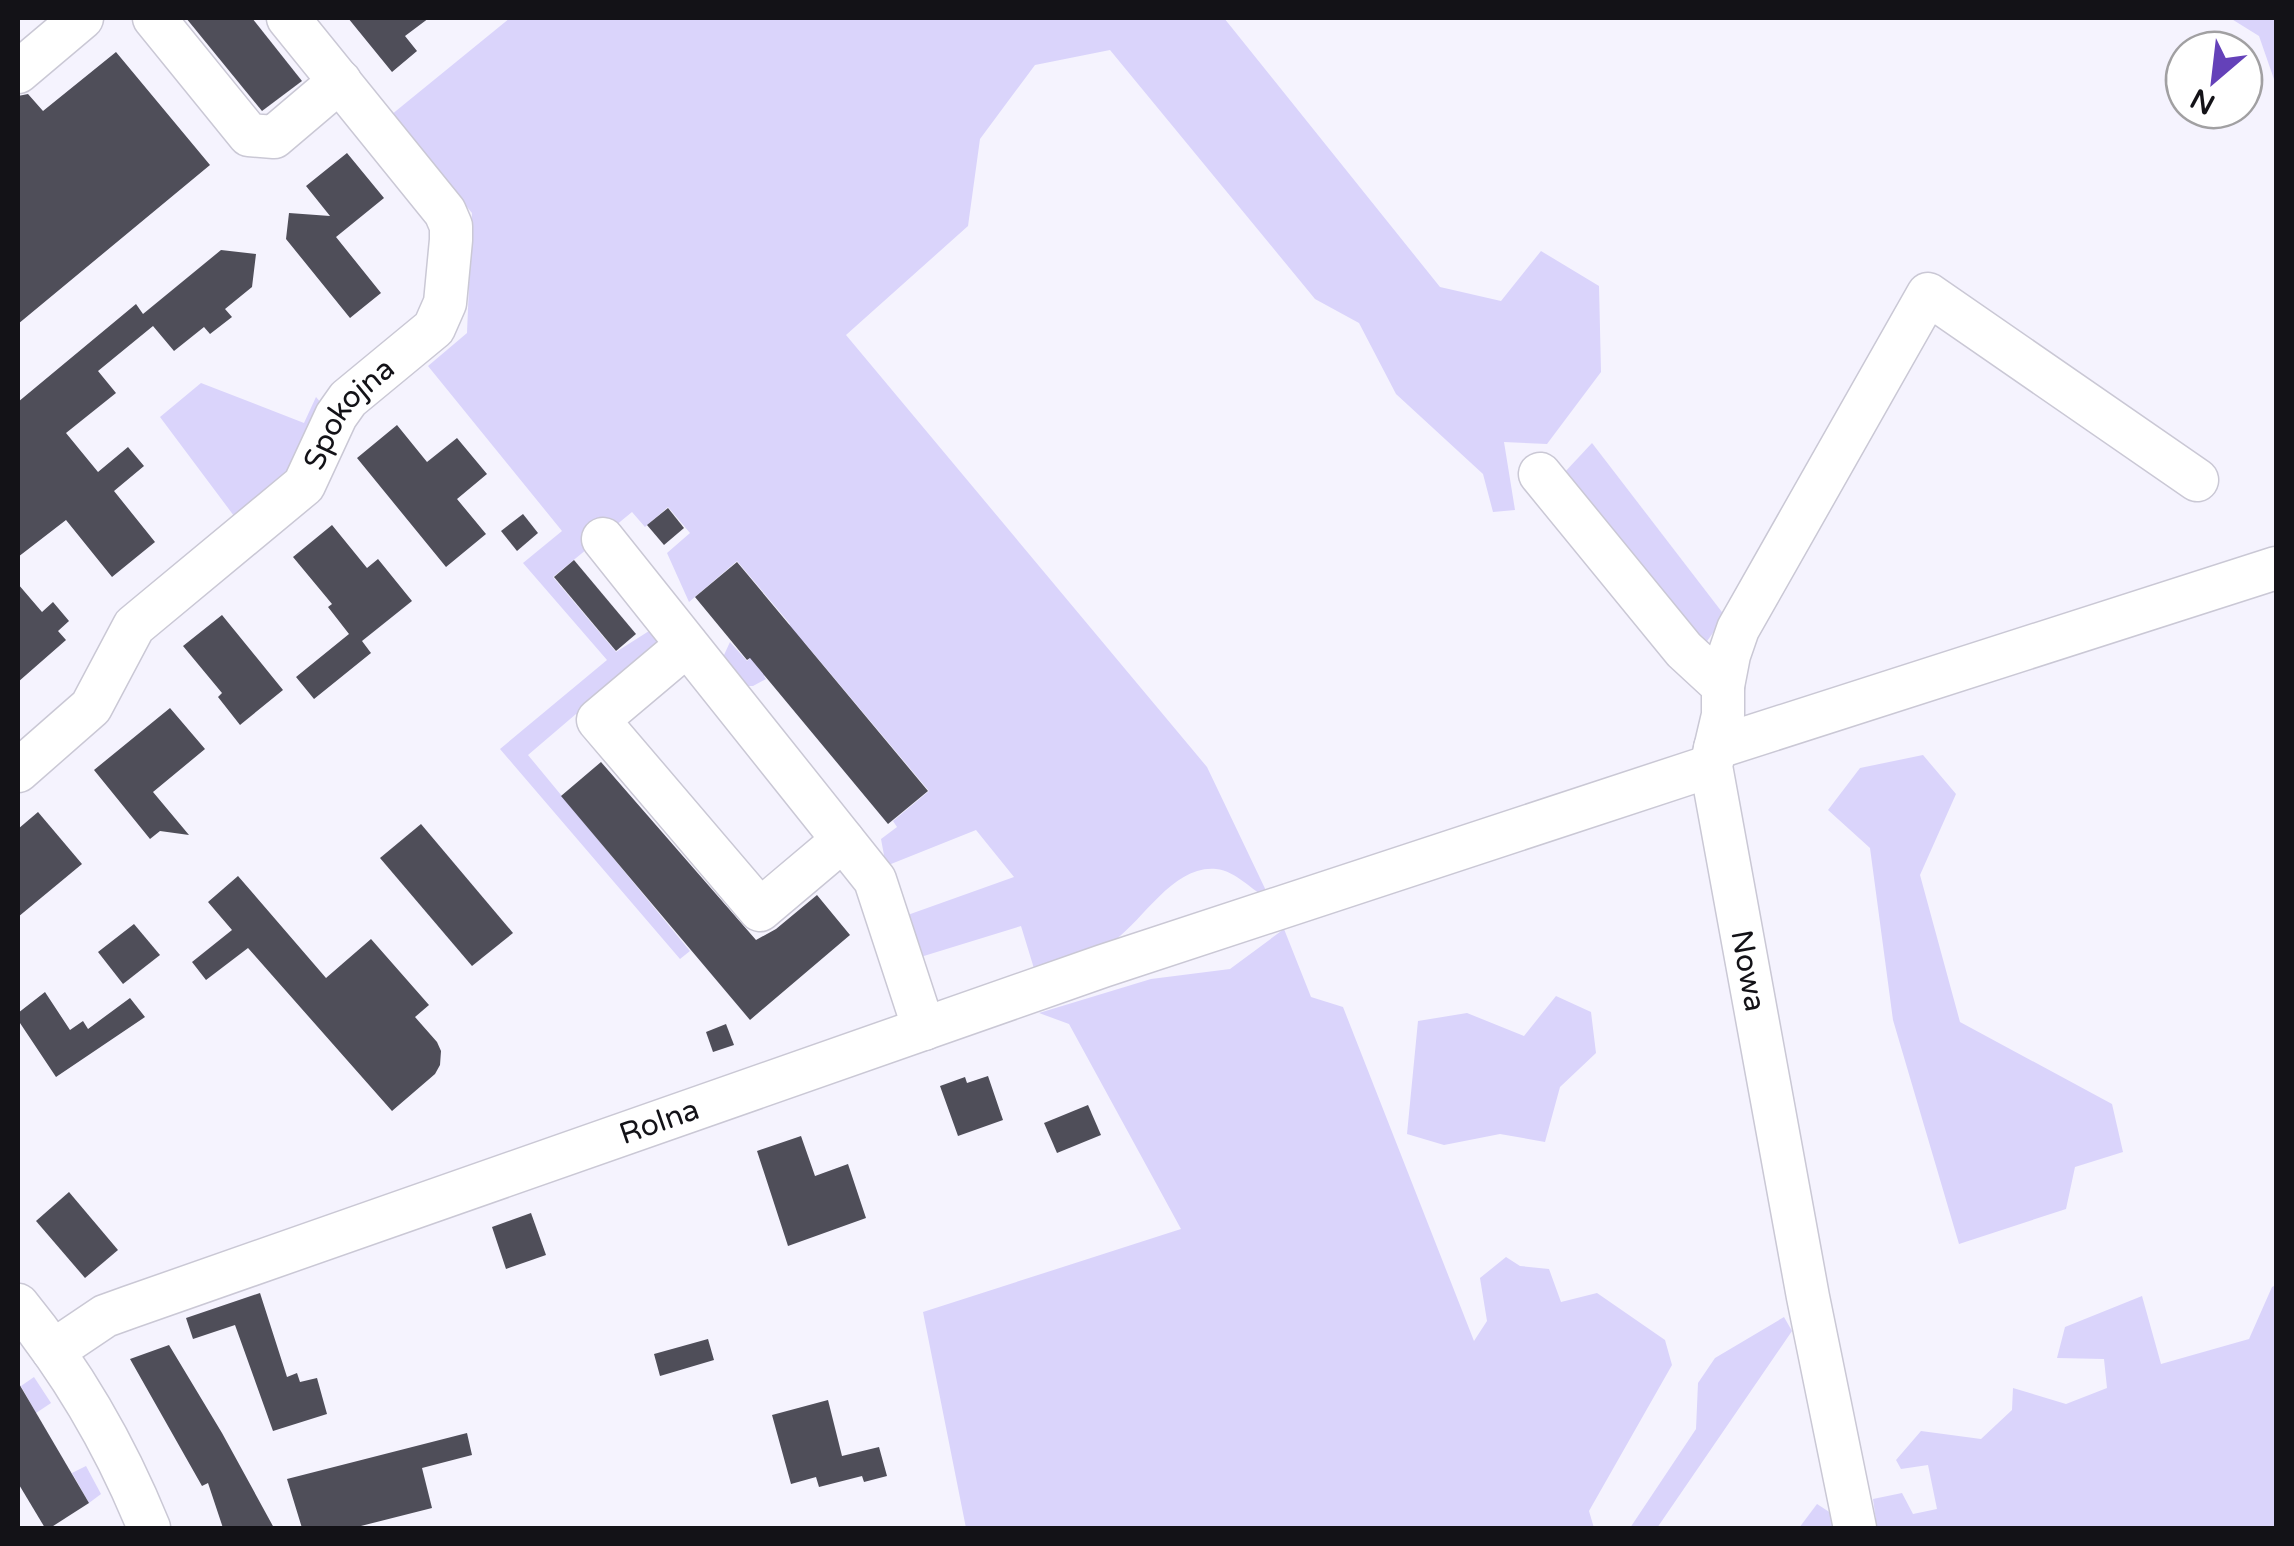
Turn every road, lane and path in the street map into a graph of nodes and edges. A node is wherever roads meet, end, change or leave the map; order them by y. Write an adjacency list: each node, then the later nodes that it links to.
1 (82, 18): 4 (street)
2 (154, 18): 5 (street)
3 (288, 18): 5 (street, Spokojna)
4 (18, 72)
5 (340, 82): 13 (street, Spokojna)
6 (1540, 474): 11 (street)
7 (2197, 480): 11 (street, Nowa)
8 (603, 540): 10 (street)
9 (2276, 568): 12 (street, Rolna)
10 (687, 645): 14 (street); 14 (street)
11 (1723, 686): 12 (street, Nowa)
12 (1713, 757): 15 (street, Rolna); 19 (street, Nowa)
13 (18, 771)
14 (843, 840): 15 (street)
15 (924, 1029): 17 (street, Rolna)
16 (18, 1305): 17 (street)
17 (53, 1351): 18 (street)
18 (149, 1528)
19 (1855, 1528)

